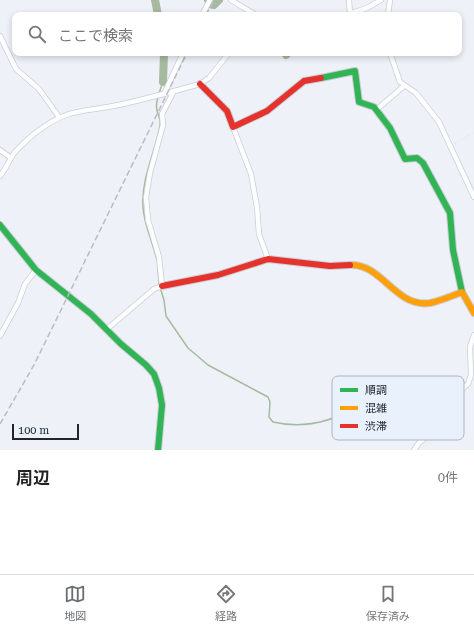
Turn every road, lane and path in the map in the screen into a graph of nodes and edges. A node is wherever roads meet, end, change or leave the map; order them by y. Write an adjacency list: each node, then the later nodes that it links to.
1 (210, 0): 6 (street)
2 (231, 0): 7 (street)
3 (349, 0): 8 (street)
4 (381, 0): 9 (street)
5 (390, 0): 10 (street)
6 (204, 12)
7 (251, 12)
8 (348, 12)
9 (354, 12)
10 (388, 12)
11 (0, 36): 20 (street)
12 (182, 56): 18 (street)
13 (227, 56): 15 (street)
14 (391, 56): 16 (street)
15 (200, 84): 17 (street); 21 (street)
16 (404, 86): 19 (street); 23 (street)
17 (174, 91): 18 (street); 31 (street)
18 (163, 94): 20 (street)
19 (376, 110): 21 (street); 32 (street)
20 (59, 117): 25 (street)
21 (233, 127): 29 (street)
22 (474, 132): 23 (path)
23 (451, 147): 27 (street)
24 (0, 150): 25 (street)
25 (11, 158): 26 (street)
26 (0, 176)
27 (474, 197)
28 (0, 225): 30 (street)
29 (268, 259): 31 (street); 32 (street)
30 (36, 270): 34 (street); 36 (street)
31 (161, 286): 34 (street)
32 (462, 292): 33 (street)
33 (474, 313)
34 (107, 329): 39 (street)
35 (474, 335): 37 (street)
36 (0, 336)
37 (464, 386)
38 (422, 440): 40 (street)
39 (158, 450)
40 (414, 450)

